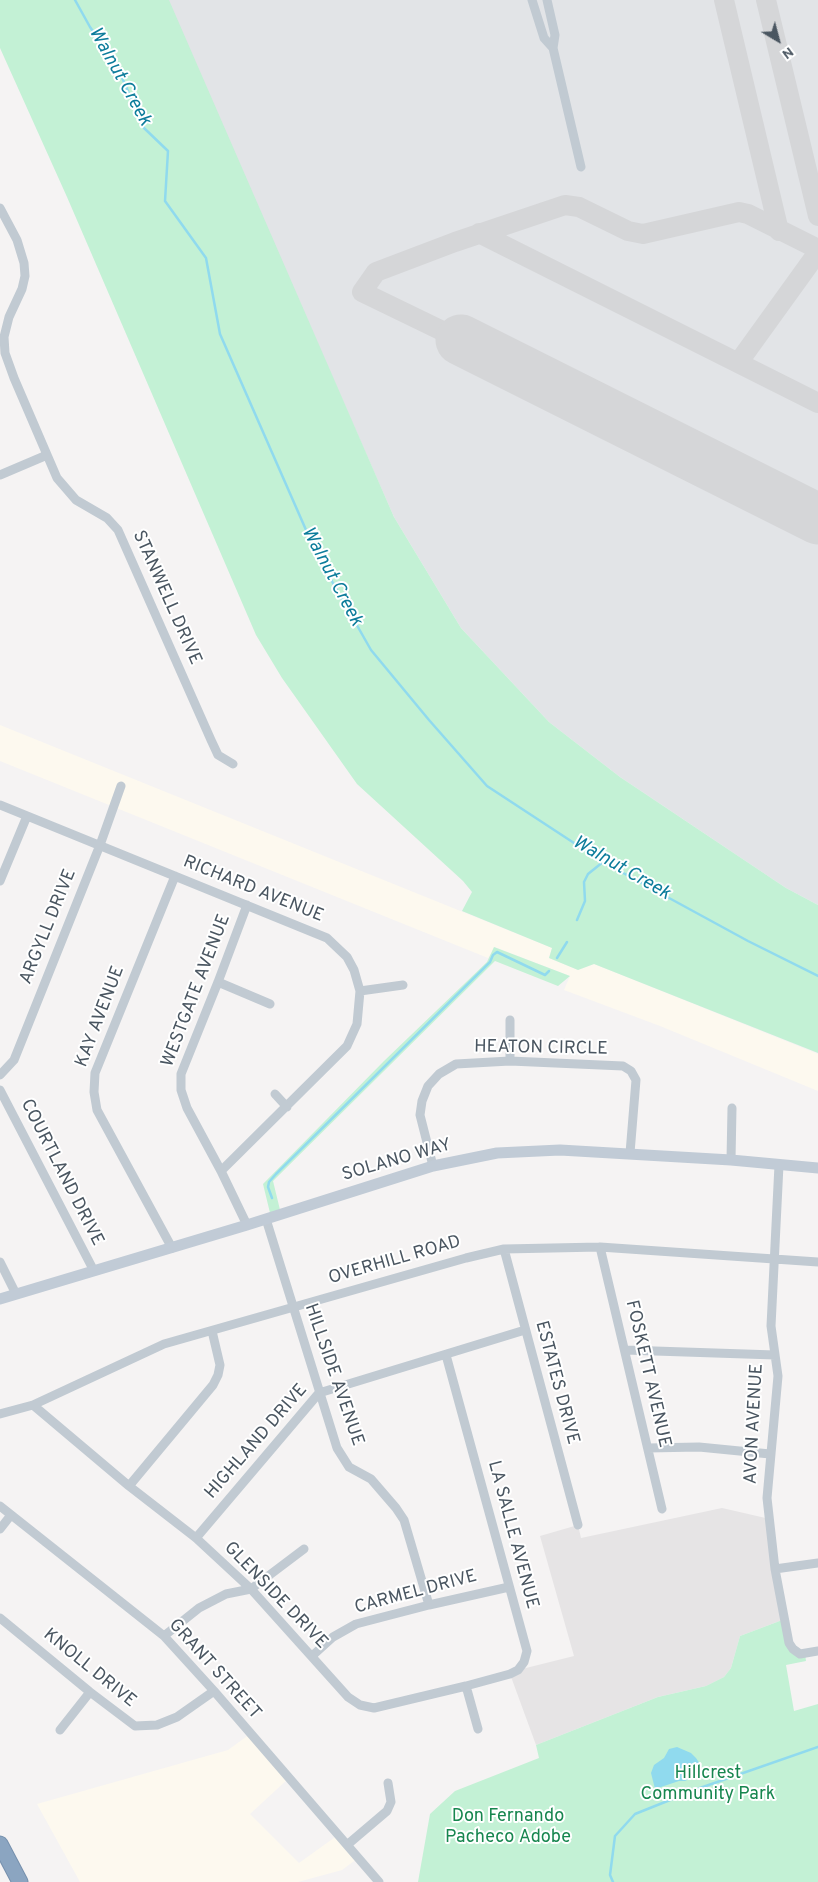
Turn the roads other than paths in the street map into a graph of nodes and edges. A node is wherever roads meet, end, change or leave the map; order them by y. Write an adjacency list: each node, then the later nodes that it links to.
1 (532, 0): 3 (street)
2 (547, 0): 3 (street)
3 (553, 48): 4 (street)
4 (581, 168)
5 (0, 208): 6 (street, STANWELL DRIVE)
6 (47, 455): 7 (street); 8 (street, STANWELL DRIVE)
7 (0, 475)
8 (233, 764)
9 (121, 786): 12 (street, ARGYLL DRIVE)
10 (0, 805): 11 (street, RICHARD AVENUE)
11 (27, 816): 12 (street, RICHARD AVENUE); 14 (street)
12 (100, 845): 13 (street, RICHARD AVENUE); 22 (street, ARGYLL DRIVE)
13 (175, 876): 15 (street, RICHARD AVENUE); 36 (street, KAY AVENUE)
14 (0, 881)
15 (247, 904): 16 (street, WESTGATE AVENUE); 18 (street, RICHARD AVENUE)
16 (218, 982): 19 (street); 32 (street, WESTGATE AVENUE)
17 (403, 984): 18 (street)
18 (360, 991): 25 (street, RICHARD AVENUE)
19 (270, 1004)
20 (510, 1020): 21 (street)
21 (510, 1061): 27 (street, HEATON CIRCLE); 30 (street, HEATON CIRCLE)
22 (0, 1075)
23 (0, 1090): 41 (street, COURTLAND DRIVE)
24 (275, 1094): 25 (street)
25 (287, 1107): 32 (street, RICHARD AVENUE)
26 (732, 1108): 28 (street)
27 (630, 1153): 28 (street, SOLANO WAY); 30 (street, SOLANO WAY)
28 (731, 1160): 29 (street, SOLANO WAY)
29 (779, 1165): 31 (street, SOLANO WAY); 38 (street, AVON AVENUE)
30 (434, 1166): 33 (street, SOLANO WAY)
31 (818, 1168)
32 (221, 1171): 34 (street, WESTGATE AVENUE)
33 (266, 1219): 34 (street, SOLANO WAY); 44 (street, HILLSIDE AVENUE)
34 (247, 1225): 36 (street, SOLANO WAY)
35 (600, 1247): 37 (street, OVERHILL ROAD); 38 (street, OVERHILL ROAD); 47 (street, FOSKETT AVENUE)
36 (172, 1248): 41 (street, SOLANO WAY)
37 (504, 1249): 44 (street, OVERHILL ROAD); 45 (street, ESTATES DRIVE)
38 (774, 1259): 40 (street, OVERHILL ROAD); 49 (street, AVON AVENUE)
39 (0, 1262): 42 (street)
40 (818, 1262)
41 (94, 1271): 42 (street, SOLANO WAY)
42 (16, 1294): 43 (street, SOLANO WAY)
43 (0, 1299)
44 (292, 1307): 46 (street, OVERHILL ROAD); 50 (street, HILLSIDE AVENUE)
45 (525, 1330): 48 (street, HIGHLAND DRIVE); 59 (street, ESTATES DRIVE)
46 (212, 1331): 51 (street, OVERHILL ROAD); 55 (street)
47 (625, 1350): 49 (street); 53 (street, FOSKETT AVENUE)
48 (446, 1355): 50 (street, HIGHLAND DRIVE); 65 (street, LA SALLE AVENUE)
49 (775, 1356): 54 (street, AVON AVENUE)
50 (319, 1393): 61 (street, HIGHLAND DRIVE); 67 (street, HILLSIDE AVENUE)
51 (33, 1405): 52 (street, OVERHILL ROAD); 55 (street, GLENSIDE DRIVE)
52 (0, 1414)
53 (648, 1448): 54 (street); 57 (street, FOSKETT AVENUE)
54 (770, 1454): 64 (street, AVON AVENUE)
55 (129, 1486): 61 (street, GLENSIDE DRIVE)
56 (0, 1506): 58 (street, GRANT STREET)
57 (662, 1509)
58 (11, 1515): 60 (street); 69 (street, GRANT STREET)
59 (578, 1525)
60 (0, 1529)
61 (196, 1538): 66 (street, GLENSIDE DRIVE)
62 (304, 1549): 66 (street)
63 (818, 1562): 64 (street)
64 (775, 1569): 70 (street, AVON AVENUE)
65 (509, 1587): 67 (street, CARMEL DRIVE); 72 (street, LA SALLE AVENUE)
66 (251, 1588): 69 (street); 71 (street, GLENSIDE DRIVE)
67 (429, 1605): 71 (street, CARMEL DRIVE)
68 (0, 1618): 74 (street, KNOLL DRIVE)
69 (164, 1636): 73 (street, GRANT STREET)
70 (818, 1651)
71 (312, 1656): 72 (street, GLENSIDE DRIVE)
72 (466, 1686): 75 (street)
73 (214, 1691): 74 (street, KNOLL DRIVE); 79 (street, GRANT STREET)
74 (90, 1692): 76 (street)
75 (478, 1729)
76 (60, 1730)
77 (388, 1783): 79 (street)
78 (0, 1844): 80 (highway)
79 (347, 1845): 81 (street, GRANT STREET)
80 (20, 1882)
81 (379, 1882)

